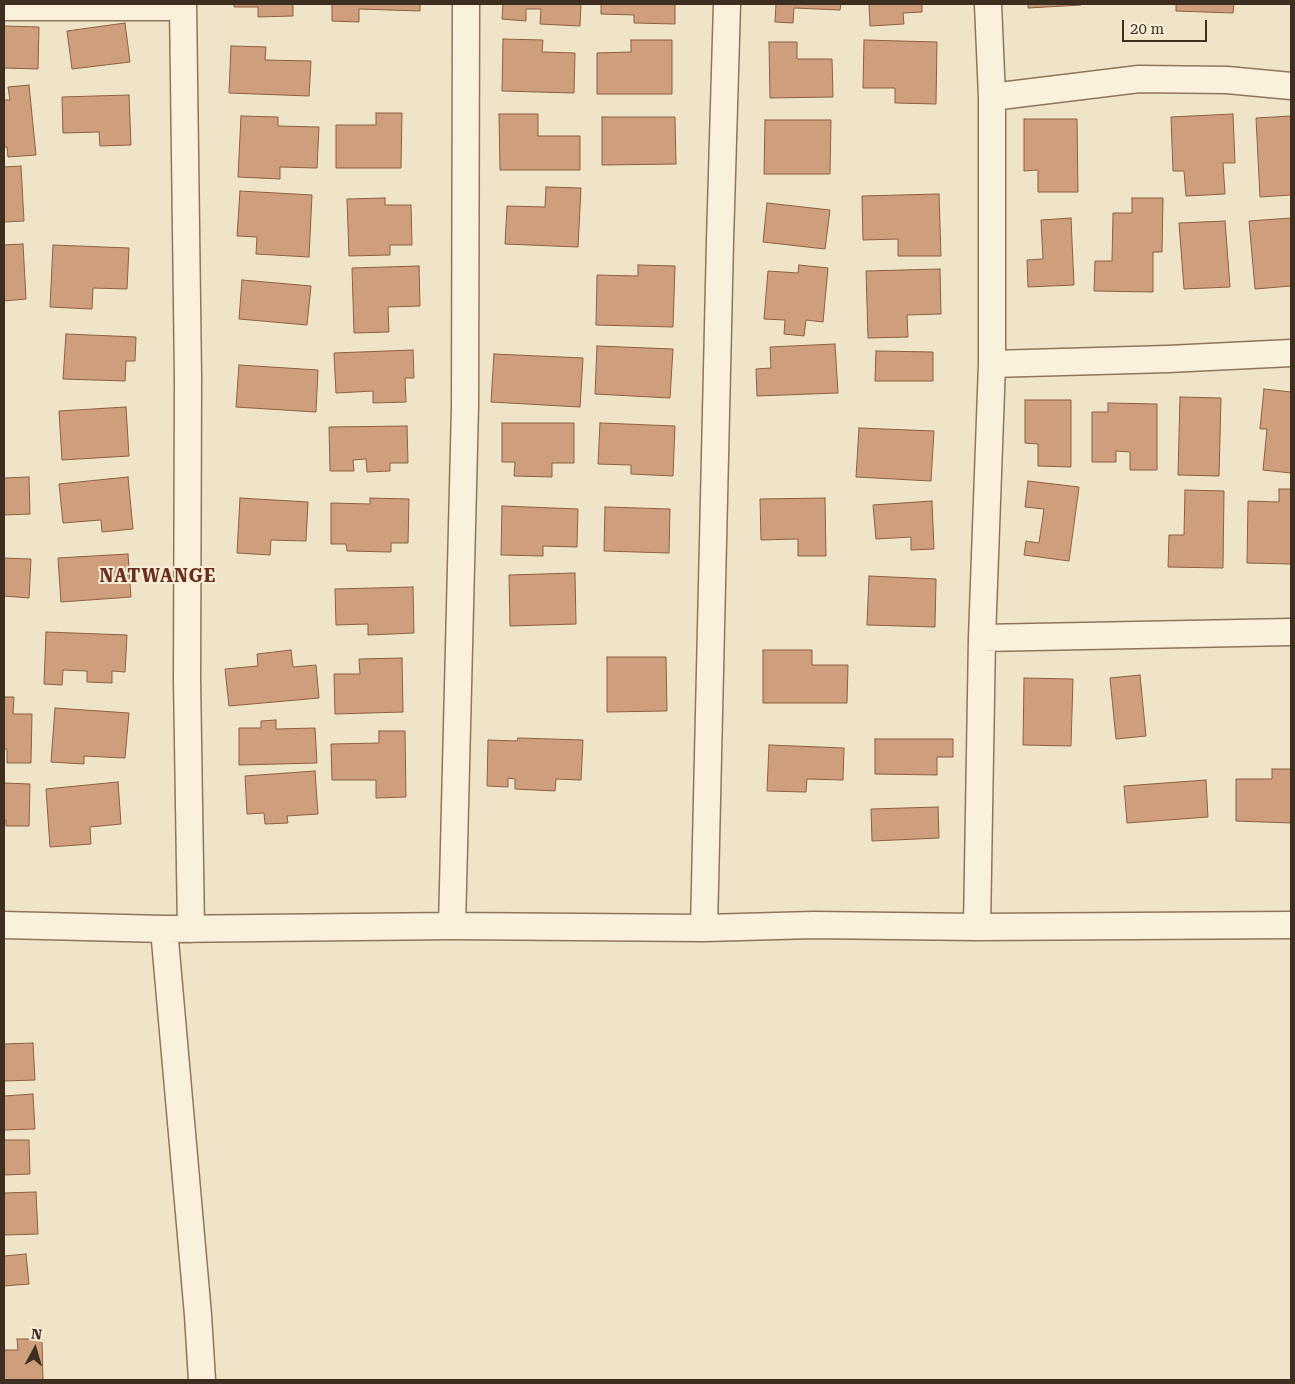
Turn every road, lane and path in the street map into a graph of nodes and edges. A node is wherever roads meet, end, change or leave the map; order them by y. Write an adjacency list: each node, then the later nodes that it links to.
1 (466, 4): 14 (street)
2 (727, 4): 16 (street)
3 (988, 4): 7 (street)
4 (183, 6): 5 (street); 17 (street)
5 (4, 7)
6 (1291, 86): 7 (street)
7 (992, 97): 9 (street)
8 (1291, 353): 9 (street)
9 (992, 364): 11 (street)
10 (1291, 632): 11 (street)
11 (982, 638): 15 (street)
12 (4, 925): 18 (street)
13 (1291, 925): 15 (street)
14 (452, 926): 16 (street); 17 (street)
15 (977, 927): 16 (street)
16 (704, 928)
17 (191, 929): 18 (street)
18 (164, 930): 19 (street)
19 (202, 1380)

